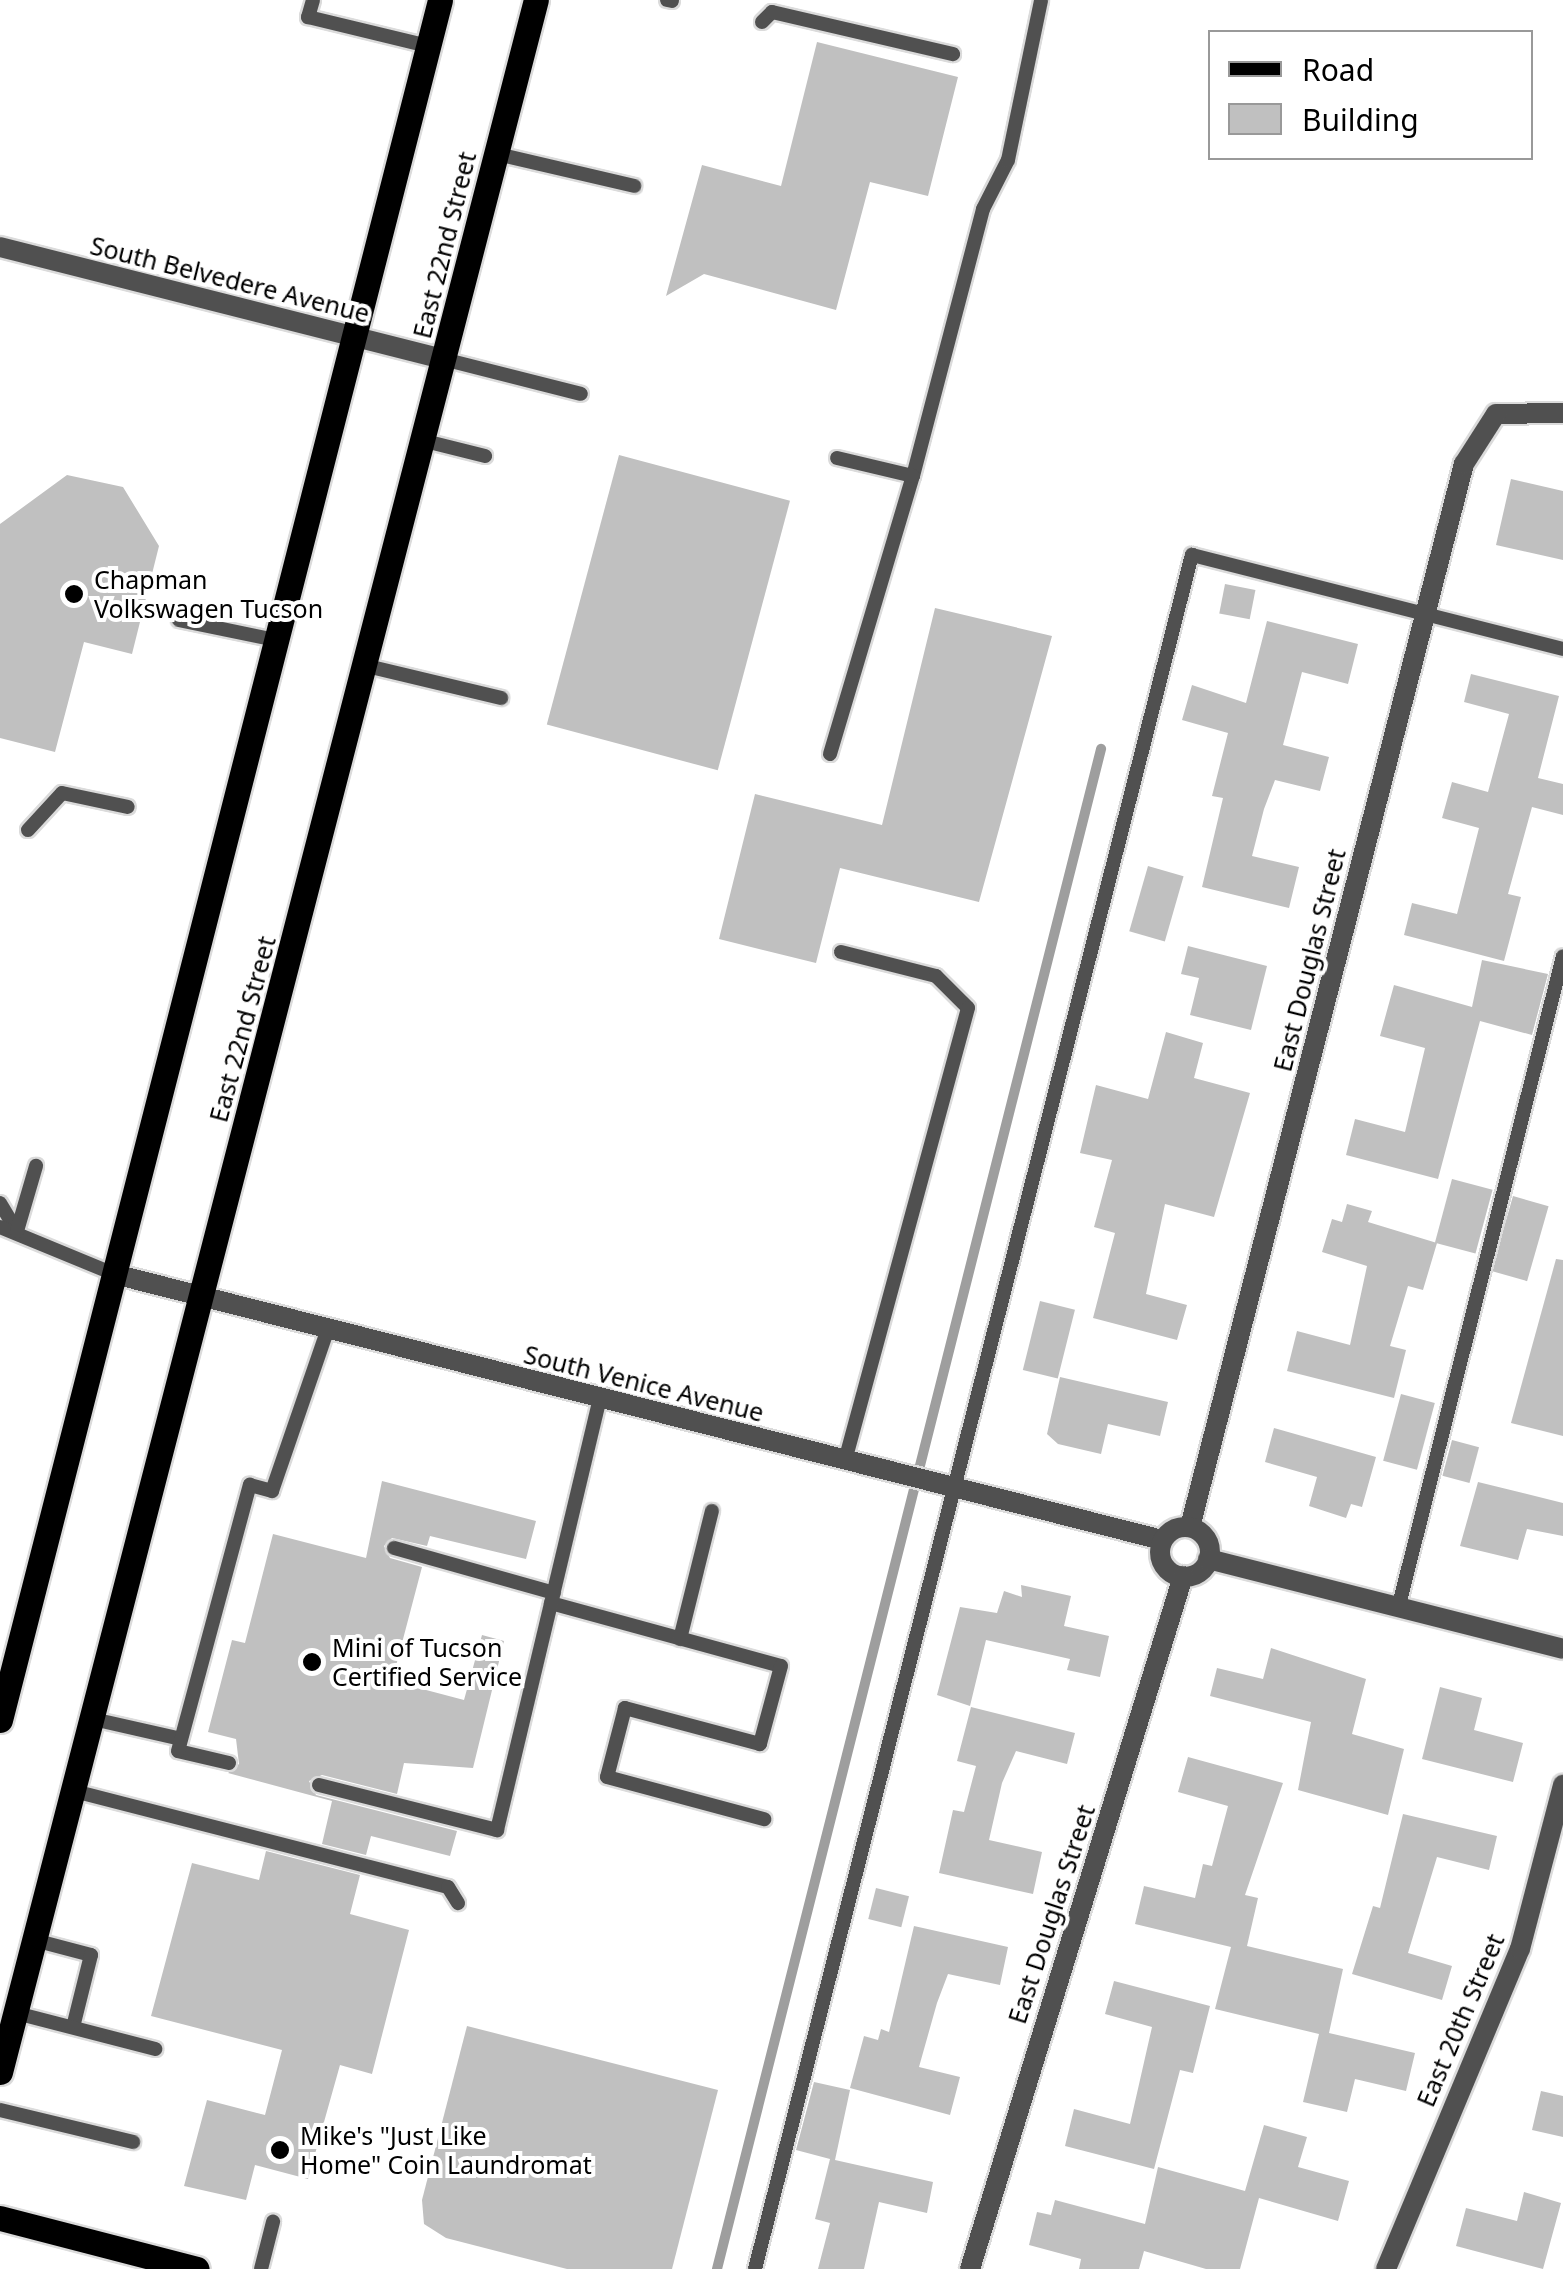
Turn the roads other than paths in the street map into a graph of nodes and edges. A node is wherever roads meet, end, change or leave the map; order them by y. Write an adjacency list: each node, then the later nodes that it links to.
1 (312, 0): 6 (lane)
2 (440, 0): 6 (main road)
3 (536, 0): 8 (main road, East 22nd Street)
4 (1041, 0): 18 (lane)
5 (762, 22): 7 (lane)
6 (428, 46): 11 (main road)
7 (953, 54)
8 (498, 154): 9 (lane); 12 (main road, East 22nd Street)
9 (634, 186)
10 (0, 247): 11 (street, South Belvedere Avenue)
11 (354, 336): 12 (street, South Belvedere Avenue); 21 (main road)
12 (447, 360): 13 (lane); 15 (main road, East 22nd Street)
13 (581, 394)
14 (1563, 412): 19 (street, East Douglas Street)
15 (426, 441): 16 (lane); 23 (main road, East 22nd Street)
16 (485, 456)
17 (837, 458): 18 (lane)
18 (913, 476): 25 (lane)
19 (1425, 613): 22 (lane); 39 (lane); 41 (street, East Douglas Street)
20 (179, 620): 21 (lane)
21 (276, 640): 34 (main road)
22 (1563, 649)
23 (367, 666): 24 (lane); 35 (main road, East 22nd Street)
24 (501, 698)
25 (830, 754)
26 (128, 806): 27 (lane)
27 (28, 830)
28 (841, 952): 38 (lane)
29 (1563, 956): 47 (lane)
30 (36, 1166): 33 (lane)
31 (0, 1203): 33 (lane)
32 (0, 1227): 33 (lane)
33 (17, 1231): 34 (lane)
34 (114, 1274): 35 (street, South Venice Avenue); 51 (main road)
35 (204, 1297): 36 (street, South Venice Avenue); 50 (main road, East 22nd Street)
36 (328, 1328): 37 (street, South Venice Avenue); 52 (lane)
37 (600, 1398): 38 (street, South Venice Avenue); 46 (lane)
38 (846, 1461): 39 (street, South Venice Avenue)
39 (950, 1486): 42 (street, South Venice Avenue); 70 (lane)
40 (712, 1511): 48 (lane)
41 (1190, 1528): 42 (street); 44 (street)
42 (1162, 1540): 45 (street)
43 (394, 1548): 46 (lane)
44 (1208, 1559): 45 (street); 47 (street)
45 (1184, 1576): 71 (street, East Douglas Street)
46 (552, 1598): 48 (lane); 54 (lane)
47 (1399, 1604): 49 (street)
48 (680, 1639): 57 (lane)
49 (1563, 1648)
50 (93, 1719): 52 (lane); 56 (main road, East 22nd Street)
51 (0, 1720)
52 (181, 1739): 53 (lane)
53 (229, 1763)
54 (319, 1785)
55 (1563, 1785): 72 (street, East 20th Street)
56 (74, 1791): 58 (lane); 59 (main road, East 22nd Street)
57 (764, 1819)
58 (458, 1904)
59 (34, 1940): 60 (main road, East 22nd Street); 61 (lane)
60 (16, 2012): 61 (lane); 63 (main road, East 22nd Street)
61 (74, 2027): 62 (lane)
62 (155, 2049)
63 (0, 2072)
64 (0, 2110): 65 (lane)
65 (133, 2142)
66 (0, 2218): 68 (main road)
67 (273, 2222): 69 (lane)
68 (196, 2269)
69 (261, 2269)
70 (755, 2269)
71 (970, 2269)
72 (1386, 2269)

